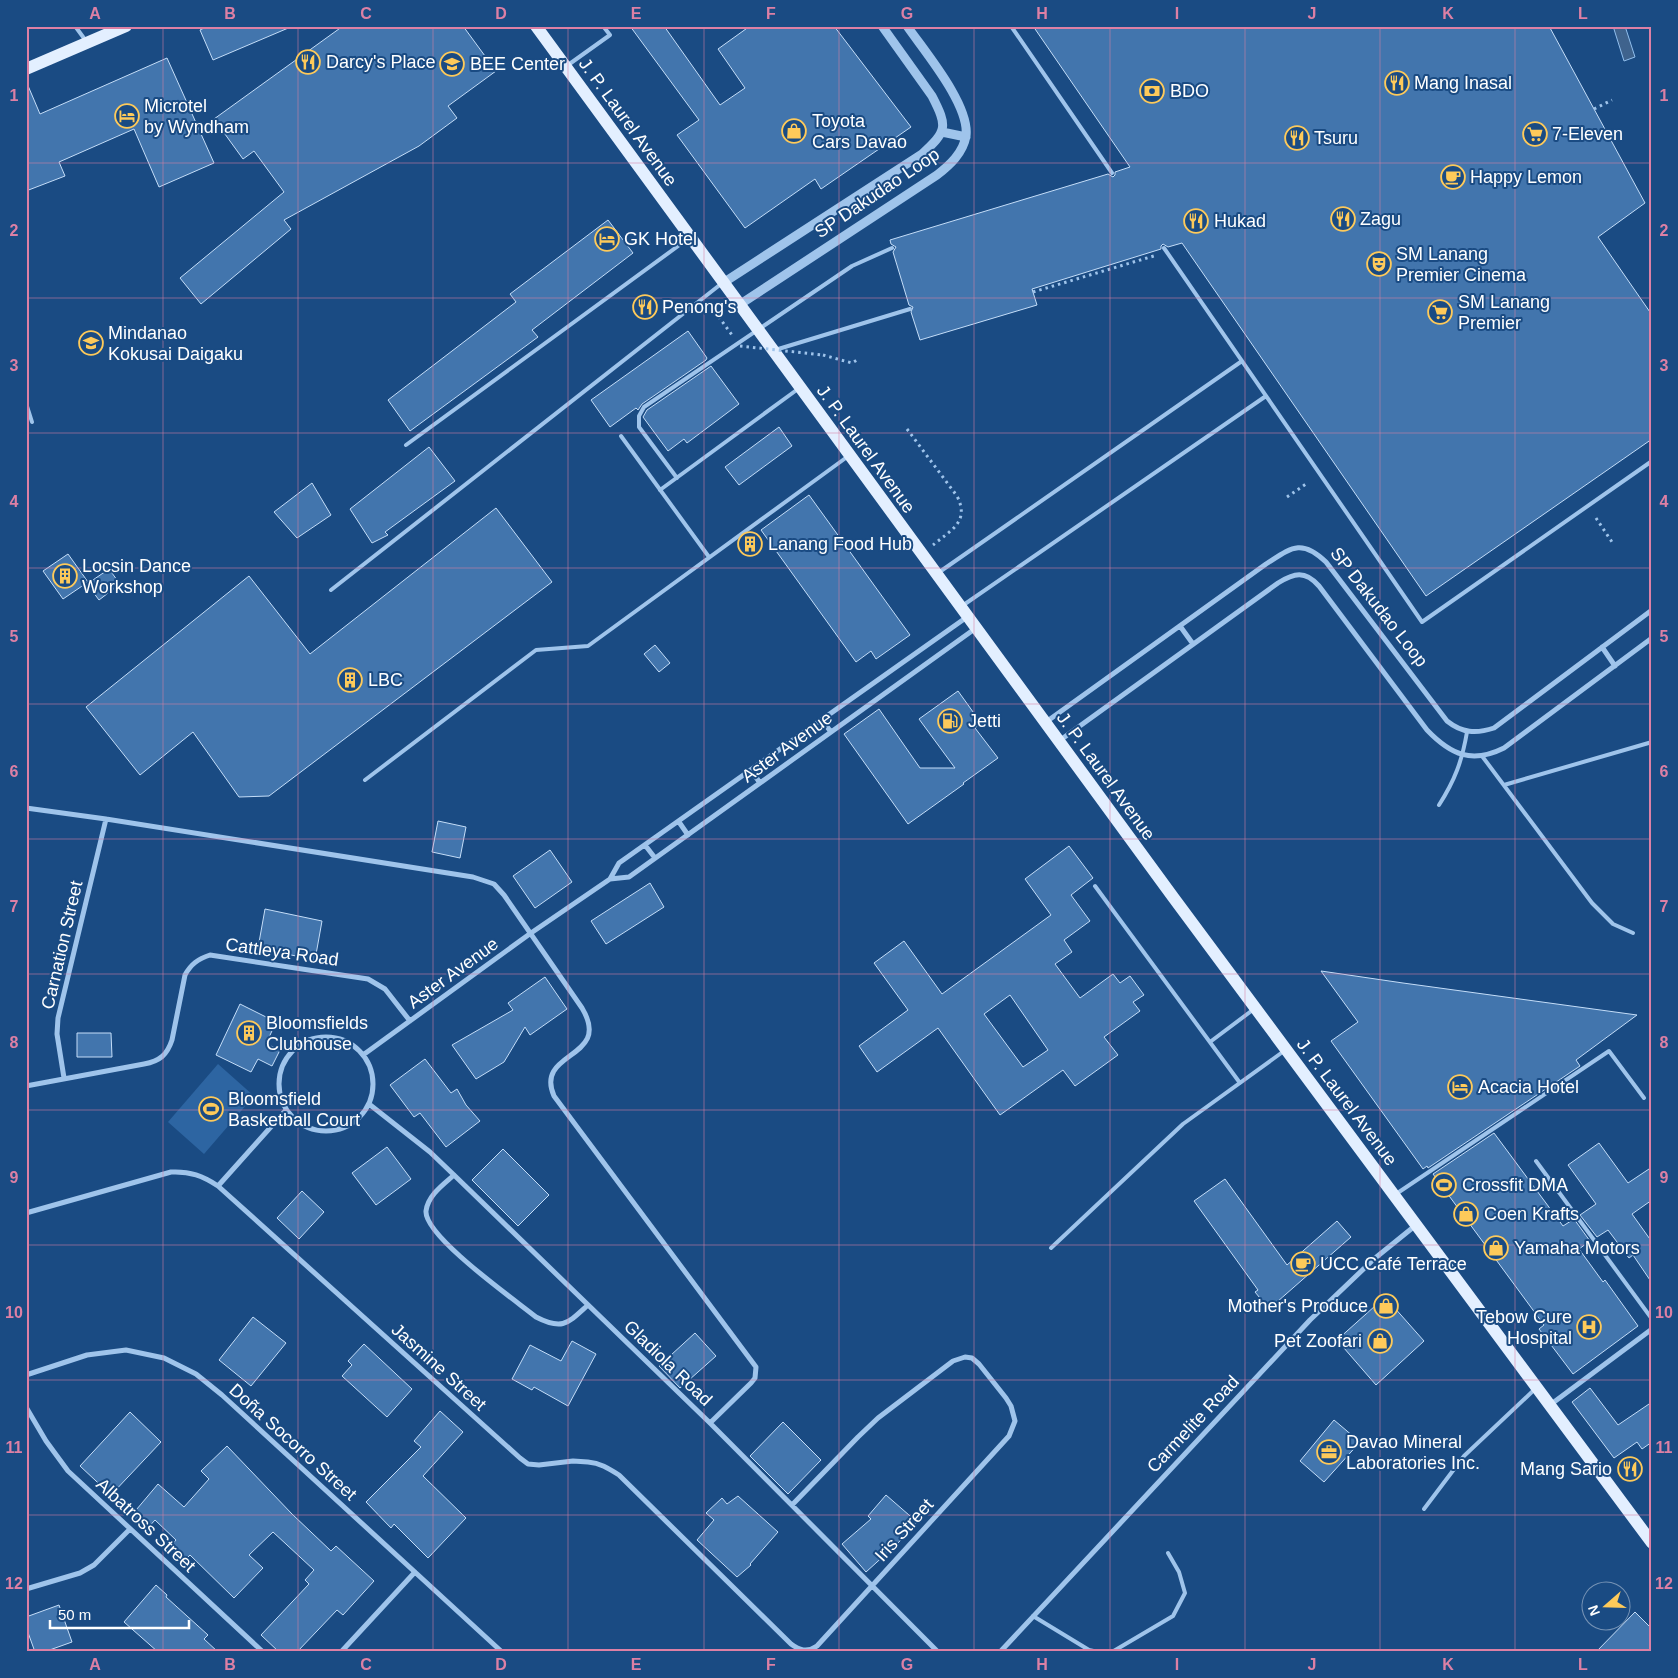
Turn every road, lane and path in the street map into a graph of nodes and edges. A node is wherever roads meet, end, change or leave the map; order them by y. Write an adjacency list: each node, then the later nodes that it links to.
1 (75, 26): 10 (lane)
2 (126, 26): 10 (main road)
3 (536, 26): 11 (main road, J. P. Laurel Avenue)
4 (603, 26): 11 (lane)
5 (882, 26): 15 (street, SP Dakudao Loop)
6 (907, 26): 16 (street)
7 (1012, 26): 17 (lane)
8 (1650, 26): 9 (lane)
9 (1652, 31)
10 (87, 43): 12 (main road)
11 (566, 66): 18 (main road, J. P. Laurel Avenue)
12 (26, 69)
13 (1612, 100): 14 (path)
14 (1594, 109)
15 (942, 132): 16 (street); 21 (street, SP Dakudao Loop)
16 (966, 137): 24 (street, SP Dakudao Loop)
17 (1112, 173)
18 (690, 238): 21 (main road, J. P. Laurel Avenue); 38 (lane)
19 (892, 248): 27 (lane)
20 (1165, 250): 22 (path); 31 (lane)
21 (723, 283): 23 (lane); 24 (main road, J. P. Laurel Avenue)
22 (1033, 292)
23 (704, 297): 26 (path); 50 (lane)
24 (739, 305): 27 (main road, J. P. Laurel Avenue)
25 (910, 309): 29 (lane)
26 (724, 324)
27 (758, 331): 29 (main road, J. P. Laurel Avenue); 41 (lane)
28 (740, 346): 30 (path, bridge)
29 (773, 351): 32 (main road, J. P. Laurel Avenue)
30 (857, 360)
31 (1242, 361): 33 (lane); 49 (lane)
32 (800, 388): 39 (main road, J. P. Laurel Avenue); 41 (lane)
33 (1266, 396): 40 (lane); 52 (lane)
34 (26, 403): 35 (lane)
35 (32, 422)
36 (907, 429): 47 (path)
37 (621, 436): 43 (lane)
38 (406, 445)
39 (849, 456): 47 (main road, J. P. Laurel Avenue); 48 (lane)
40 (1652, 461)
41 (677, 478): 43 (lane)
42 (1306, 484): 44 (path)
43 (660, 490): 48 (lane)
44 (1287, 497)
45 (1596, 518): 46 (path)
46 (1614, 544)
47 (922, 554): 49 (main road, J. P. Laurel Avenue)
48 (710, 557): 68 (lane)
49 (936, 574): 52 (main road, J. P. Laurel Avenue)
50 (331, 590)
51 (1652, 610): 57 (street)
52 (964, 612): 54 (main road, J. P. Laurel Avenue); 59 (street, Aster Avenue)
53 (1180, 626): 56 (street); 60 (street, SP Dakudao Loop); 62 (street, SP Dakudao Loop)
54 (976, 628): 60 (main road, J. P. Laurel Avenue); 61 (street, Aster Avenue)
55 (1652, 638): 58 (street, SP Dakudao Loop)
56 (1193, 644): 63 (street, SP Dakudao Loop); 65 (street, SP Dakudao Loop)
57 (1602, 648): 58 (street); 62 (street)
58 (1615, 666): 66 (street, SP Dakudao Loop)
59 (822, 720): 61 (street); 67 (street, Aster Avenue)
60 (1045, 723): 63 (main road, J. P. Laurel Avenue)
61 (830, 732): 69 (street, Aster Avenue)
62 (1467, 732): 65 (lane)
63 (1058, 741): 82 (main road, J. P. Laurel Avenue)
64 (1652, 742): 70 (lane)
65 (1464, 755): 66 (street, SP Dakudao Loop); 71 (lane)
66 (1482, 756): 70 (lane)
67 (751, 770): 69 (street); 74 (street, Aster Avenue)
68 (365, 780)
69 (760, 783): 75 (street, Aster Avenue)
70 (1504, 785): 81 (lane)
71 (1439, 805)
72 (26, 808): 73 (street)
73 (106, 819): 80 (street); 87 (street, Carnation Street)
74 (679, 822): 75 (street); 76 (street, Aster Avenue)
75 (688, 834): 77 (street, Aster Avenue)
76 (646, 845): 77 (street); 78 (street, Aster Avenue)
77 (655, 858): 78 (street, Aster Avenue)
78 (610, 879): 80 (street, Aster Avenue)
79 (1095, 886): 84 (lane)
80 (531, 933): 83 (street, Aster Avenue); 107 (street)
81 (1633, 933)
82 (1255, 1008): 84 (lane); 85 (main road, J. P. Laurel Avenue)
83 (410, 1021): 86 (street, Aster Avenue); 87 (street, Cattleya Road)
84 (1210, 1042): 88 (lane)
85 (1286, 1049): 88 (lane); 96 (main road, J. P. Laurel Avenue)
86 (363, 1055): 91 (street); 92 (street)
87 (64, 1078): 89 (street, Cattleya Road)
88 (1240, 1083): 99 (lane)
89 (26, 1086)
90 (1644, 1098): 96 (lane)
91 (369, 1104): 92 (street); 94 (street, Gladiola Road)
92 (286, 1110): 95 (street)
93 (1536, 1161): 101 (lane)
94 (454, 1175): 100 (street, Gladiola Road); 100 (street)
95 (218, 1186): 97 (street, Jasmine Street); 117 (street, Jasmine Street)
96 (1394, 1196): 98 (main road, J. P. Laurel Avenue)
97 (26, 1212)
98 (1416, 1225): 104 (main road, J. P. Laurel Avenue); 116 (street, Carmelite Road)
99 (1051, 1248)
100 (588, 1305): 107 (street, Gladiola Road)
101 (1652, 1319)
102 (1652, 1329): 105 (street)
103 (26, 1375): 113 (street, Doña Socorro Street)
104 (1537, 1387): 105 (main road, J. P. Laurel Avenue); 109 (lane)
105 (1550, 1405): 111 (main road, J. P. Laurel Avenue)
106 (26, 1407): 110 (street, Albatross Street)
107 (710, 1423): 108 (street, Gladiola Road)
108 (792, 1505): 114 (street, Gladiola Road); 114 (street, Iris Street)
109 (1424, 1509)
110 (130, 1529): 115 (street); 118 (street, Albatross Street)
111 (1652, 1543)
112 (1168, 1553): 124 (lane)
113 (415, 1572): 119 (street); 120 (street, Doña Socorro Street)
114 (872, 1586): 117 (street, Iris Street); 121 (street, Gladiola Road)
115 (26, 1589)
116 (1033, 1616): 122 (street, Carmelite Road); 123 (lane)
117 (808, 1650)
118 (263, 1652)
119 (341, 1652)
120 (502, 1652)
121 (938, 1652)
122 (1000, 1652)
123 (1098, 1652)
124 (1112, 1652)

